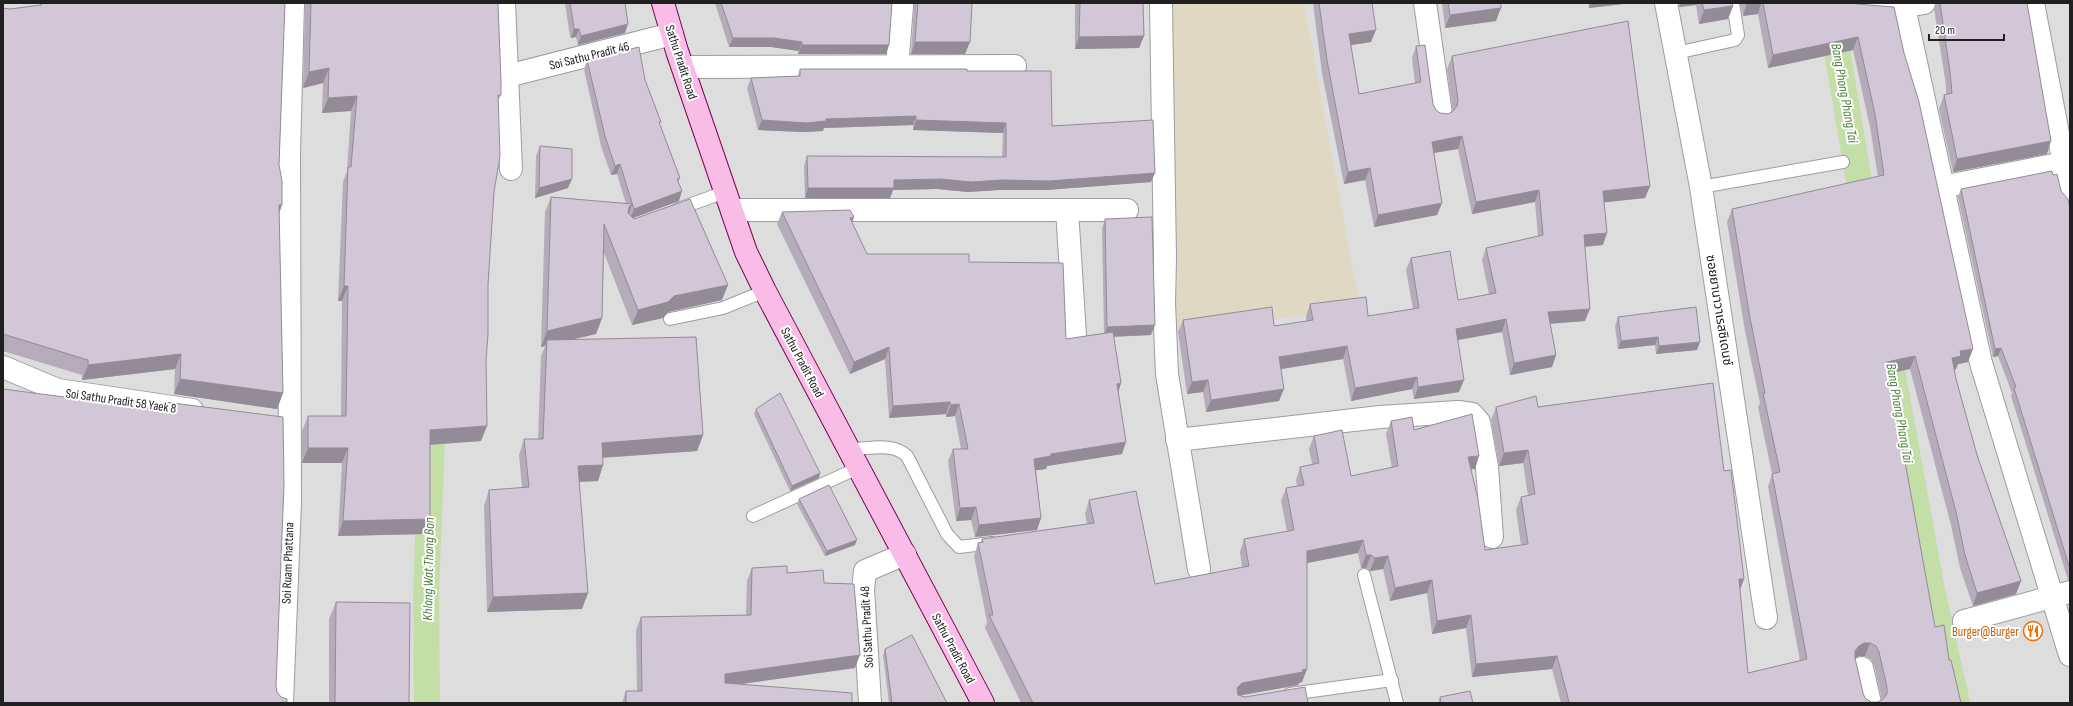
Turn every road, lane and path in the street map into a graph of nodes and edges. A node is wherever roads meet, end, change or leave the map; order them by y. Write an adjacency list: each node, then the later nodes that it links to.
1 (293, 3): 35 (street, Soi Ruam Phattana)
2 (504, 3): 17 (street)
3 (663, 3): 12 (main road, Sathu Pradit Road)
4 (1161, 3): 36 (street)
5 (1425, 3): 18 (street)
6 (1666, 3): 13 (street, ซอยยานาวาเรสซิเดนซ์)
7 (1733, 3): 13 (lane)
8 (1848, 3): 10 (street)
9 (2033, 3): 20 (street)
10 (1914, 5): 23 (street)
11 (902, 6): 16 (street)
12 (672, 34): 15 (main road, Sathu Pradit Road); 17 (street, Soi Sathu Pradit 46)
13 (1676, 53): 22 (street, ซอยยานาวาเรสซิเดนซ์)
14 (1015, 66): 16 (street)
15 (682, 67): 16 (street); 25 (main road, Sathu Pradit Road)
16 (897, 67)
17 (507, 76): 21 (street)
18 (1441, 114)
19 (1844, 162): 22 (lane)
20 (2064, 163): 23 (street); 24 (street)
21 (511, 169)
22 (1701, 187): 45 (street, ซอยยานาวาเรสซิเดนซ์)
23 (1942, 187): 44 (street)
24 (2070, 196)
25 (728, 201): 26 (street); 28 (lane); 29 (main road, Sathu Pradit Road)
26 (1067, 210): 27 (street); 31 (street)
27 (1128, 210)
28 (666, 213)
29 (764, 291): 30 (lane); 37 (main road, Sathu Pradit Road)
30 (670, 319)
31 (1075, 335)
32 (3, 367): 33 (street, Soi Sathu Pradit 58 Yaek 8)
33 (212, 413)
34 (266, 420): 35 (street)
35 (290, 423): 51 (street, Soi Ruam Phattana)
36 (1177, 440): 39 (street); 42 (street)
37 (855, 458): 38 (lane); 40 (lane); 41 (main road, Sathu Pradit Road)
38 (753, 516)
39 (1492, 537)
40 (1004, 541)
41 (905, 554): 52 (street, Soi Sathu Pradit 48); 53 (main road, Sathu Pradit Road)
42 (1199, 569)
43 (1364, 575): 49 (lane)
44 (2061, 595): 46 (street); 47 (street)
45 (1766, 618)
46 (1964, 621)
47 (2070, 655)
48 (1862, 668): 55 (street)
49 (1392, 680): 50 (lane); 54 (lane)
50 (1278, 696)
51 (282, 703)
52 (870, 703)
53 (983, 703)
54 (1397, 703)
55 (1870, 703)

